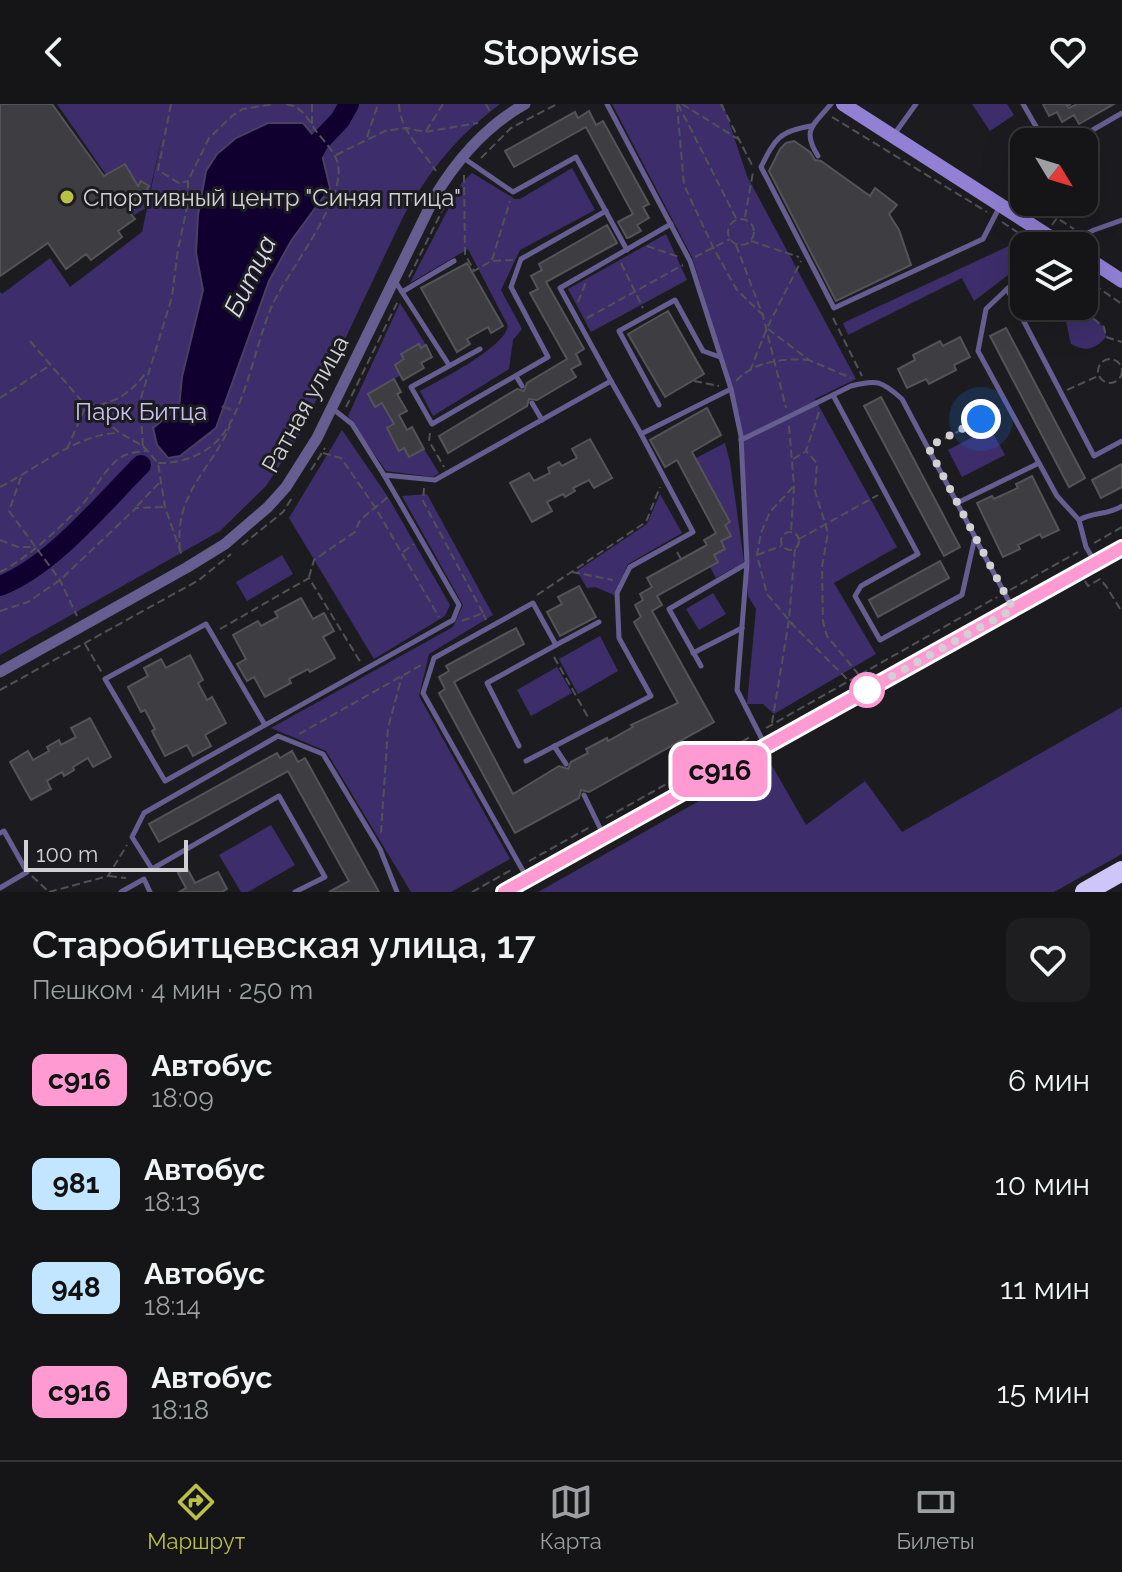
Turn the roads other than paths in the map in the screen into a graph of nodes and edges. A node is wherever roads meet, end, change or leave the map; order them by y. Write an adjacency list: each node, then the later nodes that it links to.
1 (525, 104): 13 (street, Ратная улица)
2 (607, 104): 17 (lane)
3 (831, 104): 8 (lane)
4 (843, 104): 11 (street)
5 (916, 104): 11 (lane)
6 (1023, 104): 9 (lane)
7 (1122, 113): 10 (lane)
8 (811, 126): 12 (lane); 15 (lane)
9 (1037, 128)
10 (1096, 128)
11 (893, 137): 15 (street)
12 (818, 156)
13 (461, 157): 14 (lane); 23 (street, Ратная улица)
14 (606, 211): 20 (lane); 31 (lane)
15 (997, 212): 18 (street)
16 (1122, 220): 19 (lane)
17 (671, 224): 20 (lane); 29 (lane)
18 (1036, 232)
19 (1090, 232)
20 (627, 250): 32 (lane)
21 (454, 261): 27 (lane)
22 (1098, 265): 24 (street)
23 (394, 280): 27 (lane); 38 (street, Ратная улица)
24 (1122, 281)
25 (1010, 287): 26 (lane)
26 (1007, 289): 42 (lane); 43 (lane)
27 (402, 292): 30 (lane)
28 (480, 349): 30 (lane)
29 (721, 357): 34 (lane); 37 (lane)
30 (449, 365): 31 (lane)
31 (516, 376): 33 (lane)
32 (611, 381): 39 (lane); 40 (lane)
33 (522, 386)
34 (731, 389): 40 (lane); 41 (lane)
35 (833, 395): 41 (lane); 45 (lane); 48 (lane)
36 (532, 403): 39 (lane)
37 (659, 405)
38 (337, 412): 44 (lane); 58 (street, Ратная улица)
39 (542, 420): 44 (lane)
40 (641, 434): 62 (lane)
41 (741, 440): 50 (lane)
42 (1122, 441)
43 (1039, 463): 45 (lane); 47 (lane)
44 (384, 475): 59 (lane)
45 (957, 503): 48 (lane)
46 (1122, 506): 47 (lane)
47 (1079, 520): 51 (lane)
48 (975, 537): 52 (lane)
49 (1122, 548): 51 (street)
50 (747, 563): 54 (lane); 56 (lane)
51 (1096, 563): 52 (street)
52 (1013, 609): 60 (street)
53 (599, 622): 55 (lane)
54 (742, 628): 56 (lane); 60 (lane)
55 (556, 645): 61 (lane); 70 (lane)
56 (693, 653): 57 (lane)
57 (701, 666)
58 (0, 672)
59 (265, 725): 59 (lane)
60 (762, 739): 66 (street)
61 (519, 746)
62 (554, 746): 63 (lane); 64 (lane)
63 (526, 761)
64 (566, 764)
65 (584, 795): 66 (lane)
66 (600, 830): 70 (street)
67 (0, 833): 72 (lane)
68 (152, 869): 71 (lane); 75 (lane); 76 (lane)
69 (1122, 871): 78 (highway)
70 (524, 872): 77 (street)
71 (144, 879): 73 (lane); 74 (lane)
72 (0, 888)
73 (121, 892)
74 (150, 892)
75 (295, 892)
76 (397, 892)
77 (504, 892)
78 (1085, 892)

